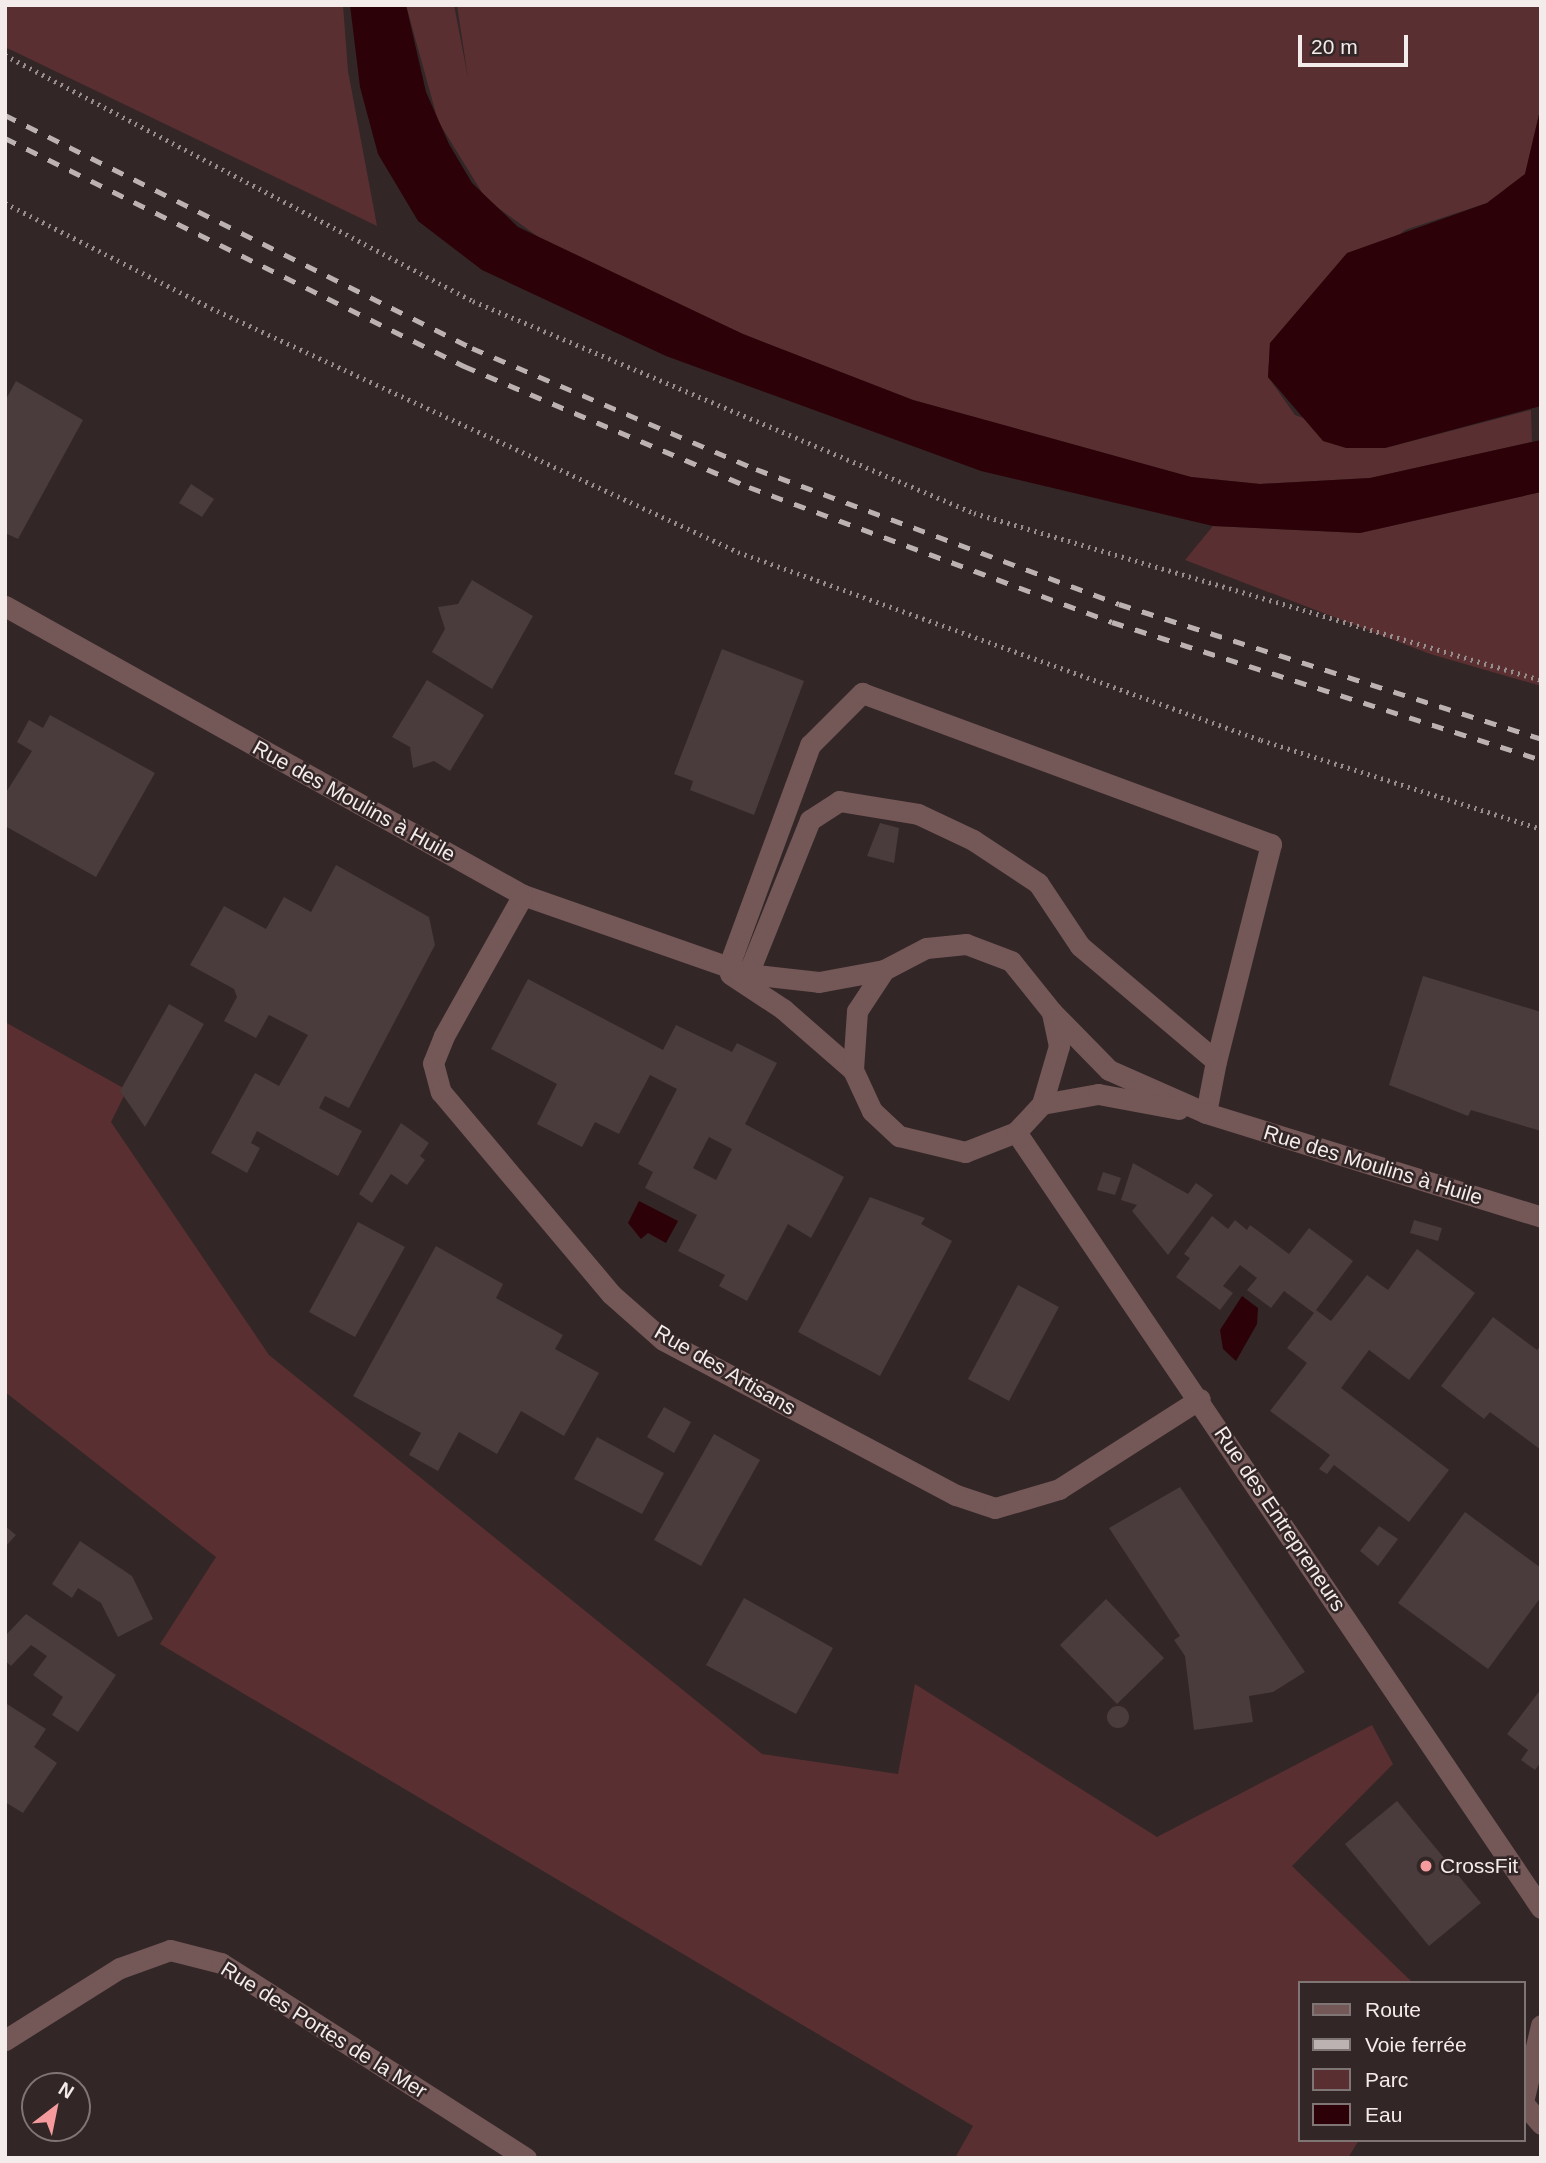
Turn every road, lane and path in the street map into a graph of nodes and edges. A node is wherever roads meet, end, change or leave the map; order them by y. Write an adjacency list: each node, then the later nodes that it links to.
1 (5, 55): 4 (path)
2 (5, 203): 5 (path)
3 (5, 606): 6 (street, Rue des Moulins à Huile)
4 (1541, 680)
5 (1541, 830)
6 (523, 895): 7 (street, Rue des Moulins à Huile); 16 (street, Rue des Artisans)
7 (731, 969): 8 (street, Rue des Moulins à Huile); 10 (street); 10 (street); 11 (street, Rue des Moulins à Huile)
8 (884, 970): 9 (street); 11 (street)
9 (1052, 1012): 12 (street); 13 (street, Rue des Moulins à Huile)
10 (1216, 1062): 13 (street)
11 (853, 1070): 14 (street)
12 (1042, 1104): 13 (street, Rue des Moulins à Huile); 14 (street)
13 (1206, 1113): 15 (street, Rue des Moulins à Huile)
14 (1016, 1132): 16 (street, Rue des Entrepreneurs)
15 (1541, 1217)
16 (1200, 1399): 17 (street, Rue des Entrepreneurs)
17 (1541, 1908)
18 (1541, 2025): 20 (street)
19 (5, 2040): 23 (street, Rue des Portes de la Mer)
20 (1525, 2094)
21 (1525, 2105): 22 (street)
22 (1541, 2124)
23 (526, 2158)

